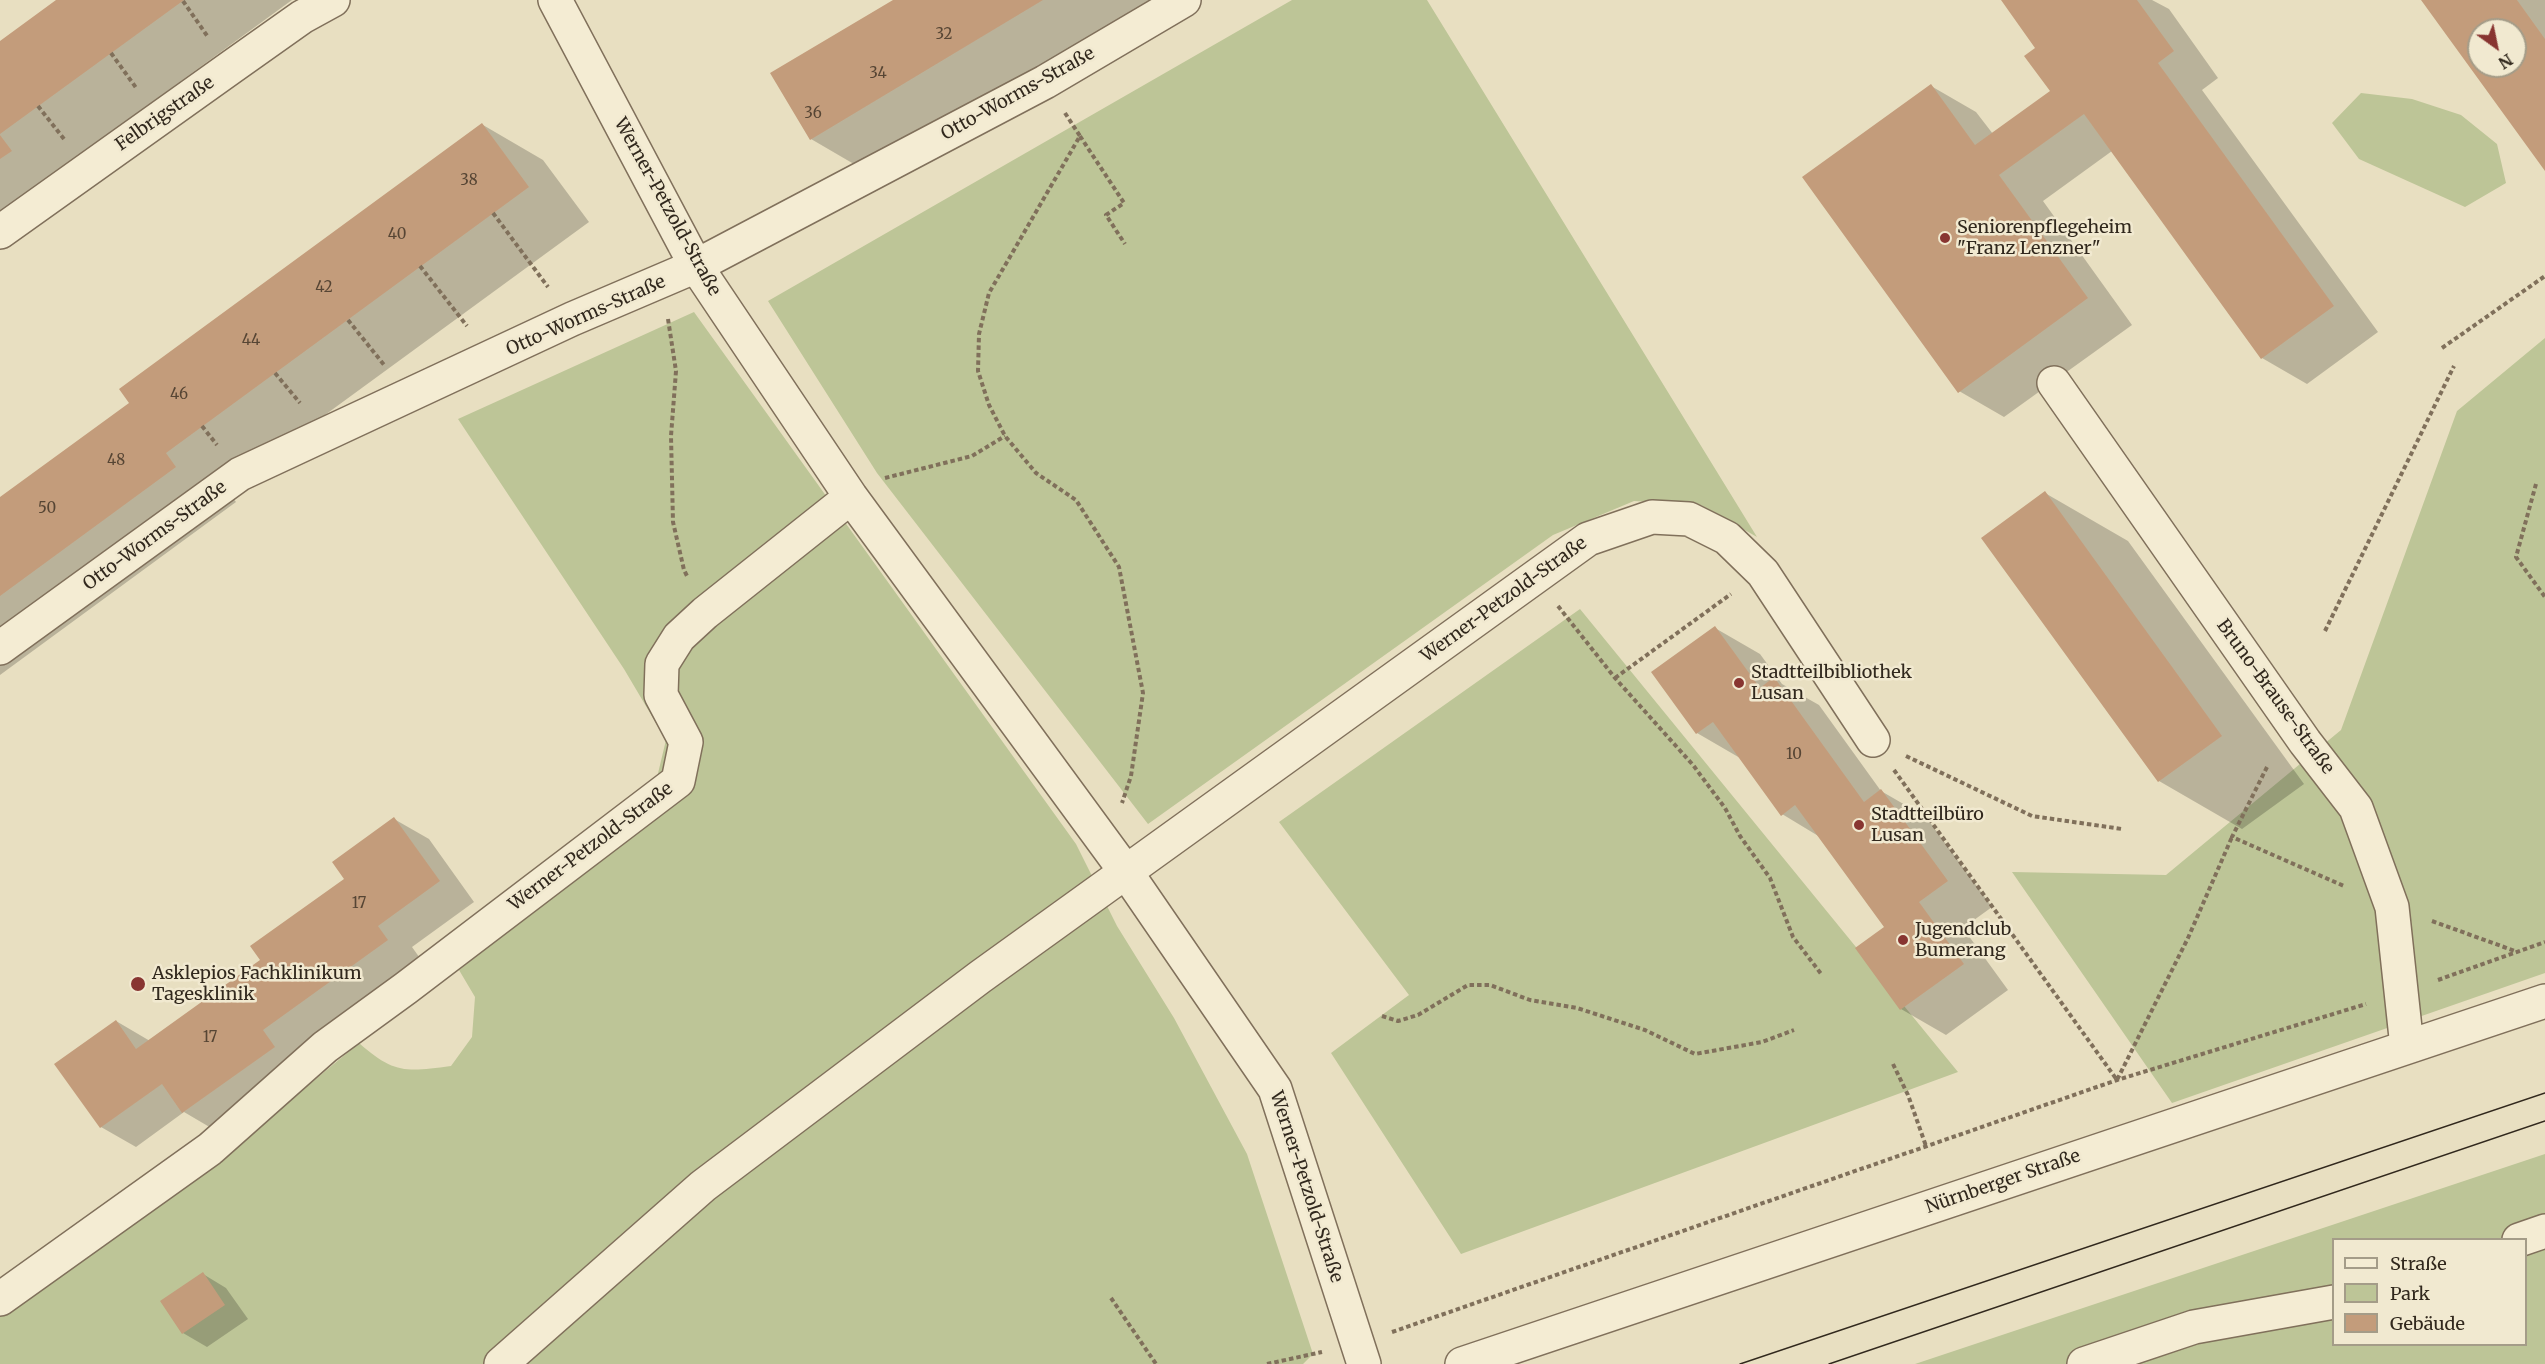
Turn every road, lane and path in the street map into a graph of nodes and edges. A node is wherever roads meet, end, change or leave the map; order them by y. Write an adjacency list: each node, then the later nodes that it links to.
1 (333, 0): 7 (street, Felbrigstraße)
2 (555, 0): 10 (street, Werner-Petzold-Straße)
3 (1184, 0): 4 (street, Otto-Worms-Straße)
4 (1045, 82): 5 (path); 10 (street, Otto-Worms-Straße)
5 (1080, 136): 8 (path); 20 (path)
6 (493, 213): 13 (path)
7 (0, 232)
8 (1125, 244)
9 (420, 266): 16 (path)
10 (696, 266): 12 (street, Otto-Worms-Straße); 22 (street, Werner-Petzold-Straße)
11 (2545, 276): 15 (path)
12 (662, 283): 13 (street, Otto-Worms-Straße); 26 (path)
13 (572, 319): 16 (street, Otto-Worms-Straße)
14 (348, 320): 19 (path)
15 (2442, 348)
16 (491, 358): 19 (street, Otto-Worms-Straße)
17 (2454, 366): 27 (path)
18 (2054, 383): 36 (street, Bruno-Brause-Straße)
19 (408, 395): 28 (street, Otto-Worms-Straße)
20 (1005, 436): 22 (path); 33 (path)
21 (2536, 484): 25 (path)
22 (851, 497): 26 (street, Werner-Petzold-Straße); 33 (street, Werner-Petzold-Straße)
23 (1535, 578): 29 (path); 30 (street, Werner-Petzold-Straße); 33 (street, Werner-Petzold-Straße)
24 (1734, 593): 29 (path)
25 (2545, 597)
26 (705, 613): 47 (street, Werner-Petzold-Straße)
27 (2325, 632)
28 (0, 648)
29 (1615, 678): 35 (path)
30 (1873, 740): 31 (path); 42 (path)
31 (2122, 829)
32 (2232, 837): 42 (path)
33 (1117, 859): 49 (street, Werner-Petzold-Straße); 50 (street, Werner-Petzold-Straße)
34 (2545, 942): 36 (path)
35 (1822, 975)
36 (2401, 994): 40 (street, Bruno-Brause-Straße); 42 (path)
37 (2545, 1001): 40 (street, Nürnberger Straße)
38 (1382, 1016): 39 (path)
39 (1794, 1030)
40 (2407, 1047): 53 (street, Nürnberger Straße)
41 (1893, 1064): 43 (path)
42 (2117, 1080): 43 (path)
43 (1926, 1146): 49 (path)
44 (2545, 1231): 45 (street)
45 (2522, 1238)
46 (1111, 1298): 51 (path)
47 (0, 1299)
48 (2332, 1302): 54 (street)
49 (1361, 1354): 52 (path)
50 (501, 1364)
51 (1156, 1364)
52 (1268, 1364)
53 (1462, 1364)
54 (2084, 1364)

